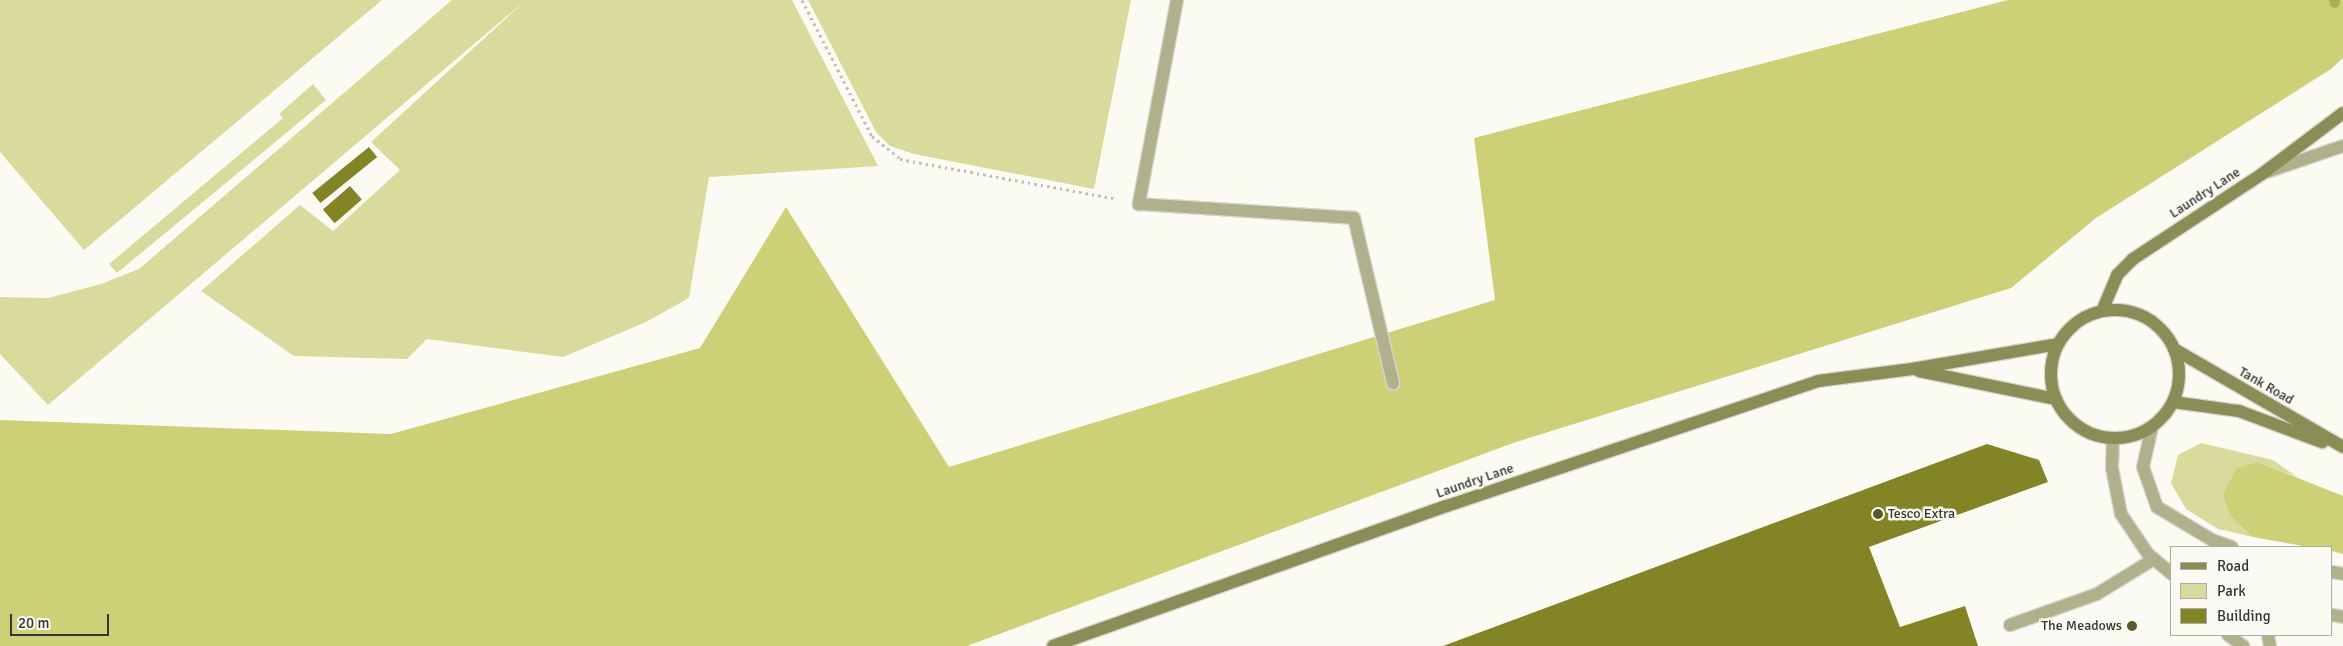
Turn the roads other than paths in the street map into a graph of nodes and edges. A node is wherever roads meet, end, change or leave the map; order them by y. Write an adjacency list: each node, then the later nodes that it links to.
1 (1177, 0): 9 (lane)
2 (2343, 113): 4 (street, Laundry Lane)
3 (2343, 146): 4 (lane)
4 (2262, 174): 5 (street, Laundry Lane)
5 (2102, 311): 6 (street); 7 (street)
6 (2058, 344): 8 (street, Laundry Lane); 10 (street)
7 (2174, 349): 11 (street); 14 (street, Tank Road)
8 (1912, 369): 10 (street, Laundry Lane); 20 (street, Laundry Lane)
9 (1393, 383)
10 (2056, 399): 13 (street)
11 (2173, 402): 12 (street); 14 (street, Tank Road)
12 (2152, 427): 13 (street); 15 (lane)
13 (2113, 438): 16 (lane)
14 (2343, 448)
15 (2229, 546)
16 (2154, 559): 17 (lane); 18 (lane)
17 (2170, 572)
18 (2010, 625)
19 (2228, 636): 21 (lane)
20 (1053, 646)
21 (2243, 646)

